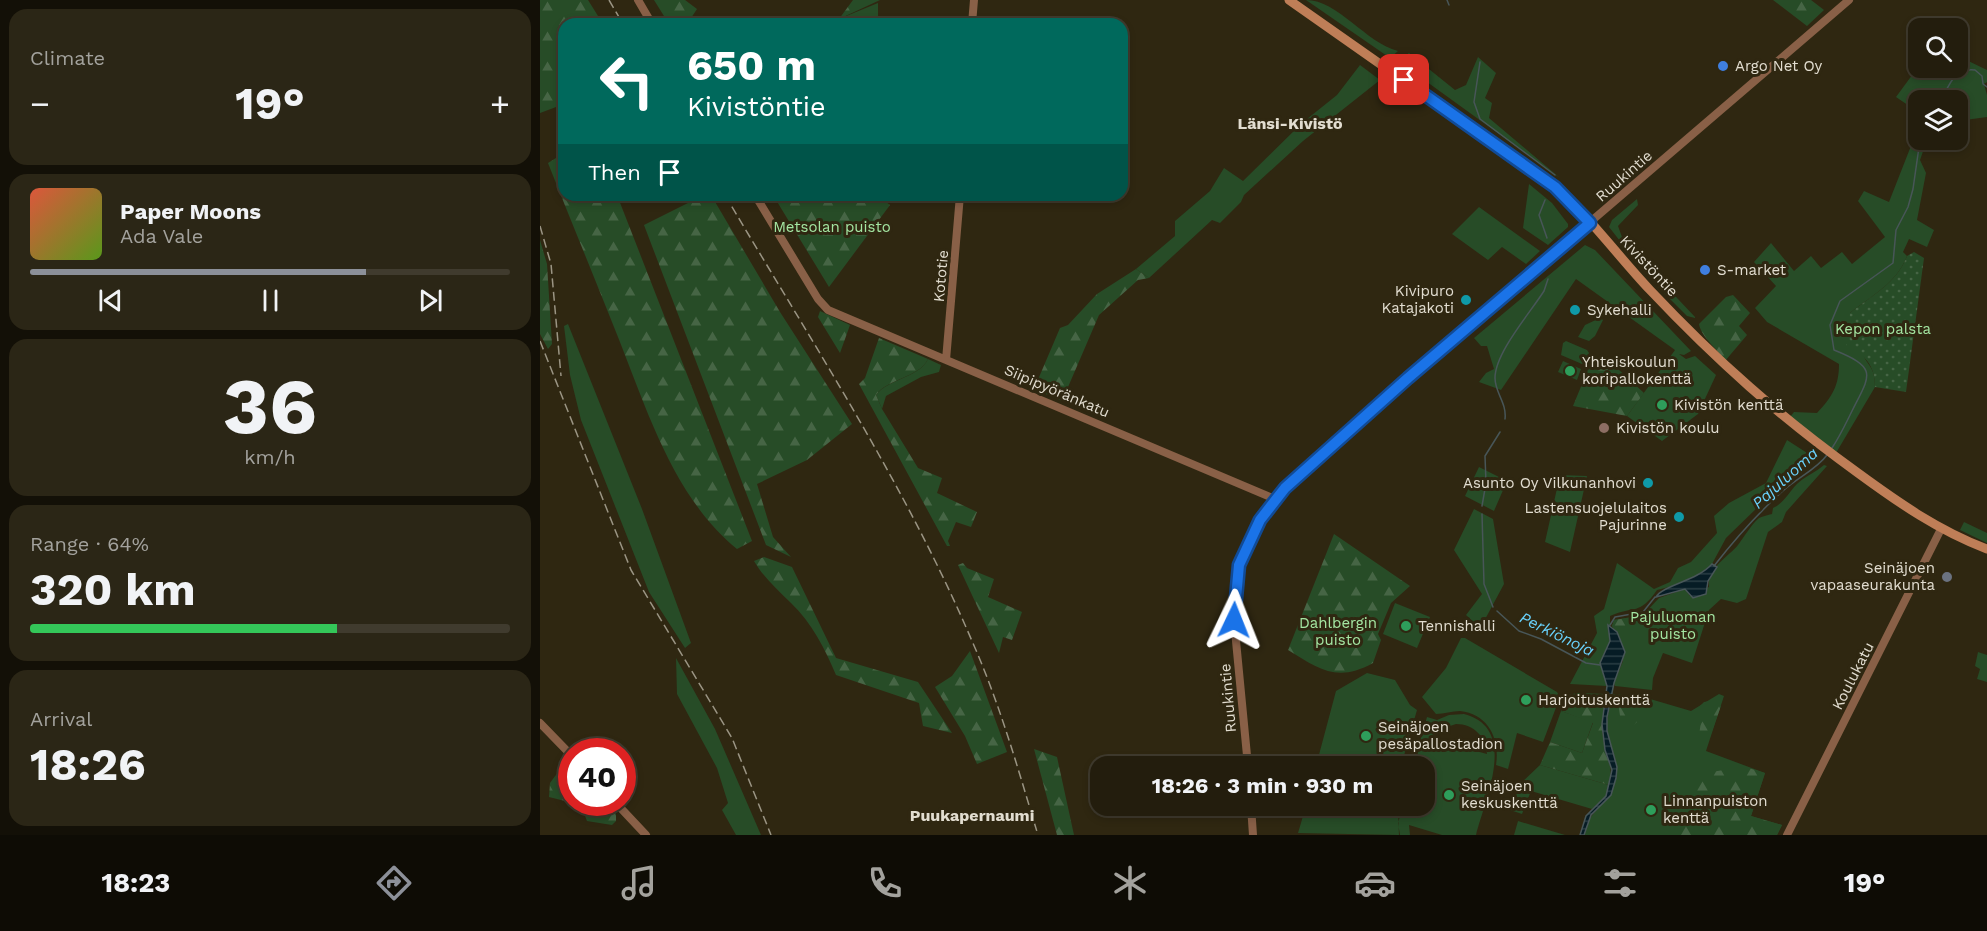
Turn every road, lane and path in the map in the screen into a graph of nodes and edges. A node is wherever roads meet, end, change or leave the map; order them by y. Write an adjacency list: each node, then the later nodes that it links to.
1 (638, 0): 5 (street)
2 (974, 0): 6 (street)
3 (1289, 0): 9 (main road, Kivistöntie)
4 (1850, 0): 9 (street, Ruukintie)
5 (648, 18)
6 (972, 18)
7 (759, 201): 10 (street, Siipipyöränkatu)
8 (959, 201): 10 (street, Kototie)
9 (1590, 223): 11 (street, Ruukintie); 12 (main road, Kivistöntie)
10 (946, 360): 11 (street, Siipipyöränkatu)
11 (1275, 499): 16 (street, Ruukintie)
12 (1941, 529): 13 (main road, Kivistöntie); 21 (street, Koulukatu)
13 (1987, 549)
14 (540, 723): 15 (street)
15 (558, 742)
16 (1247, 756)
17 (628, 816): 19 (street)
18 (1252, 816): 20 (street)
19 (646, 835)
20 (1253, 835)
21 (1787, 835)

